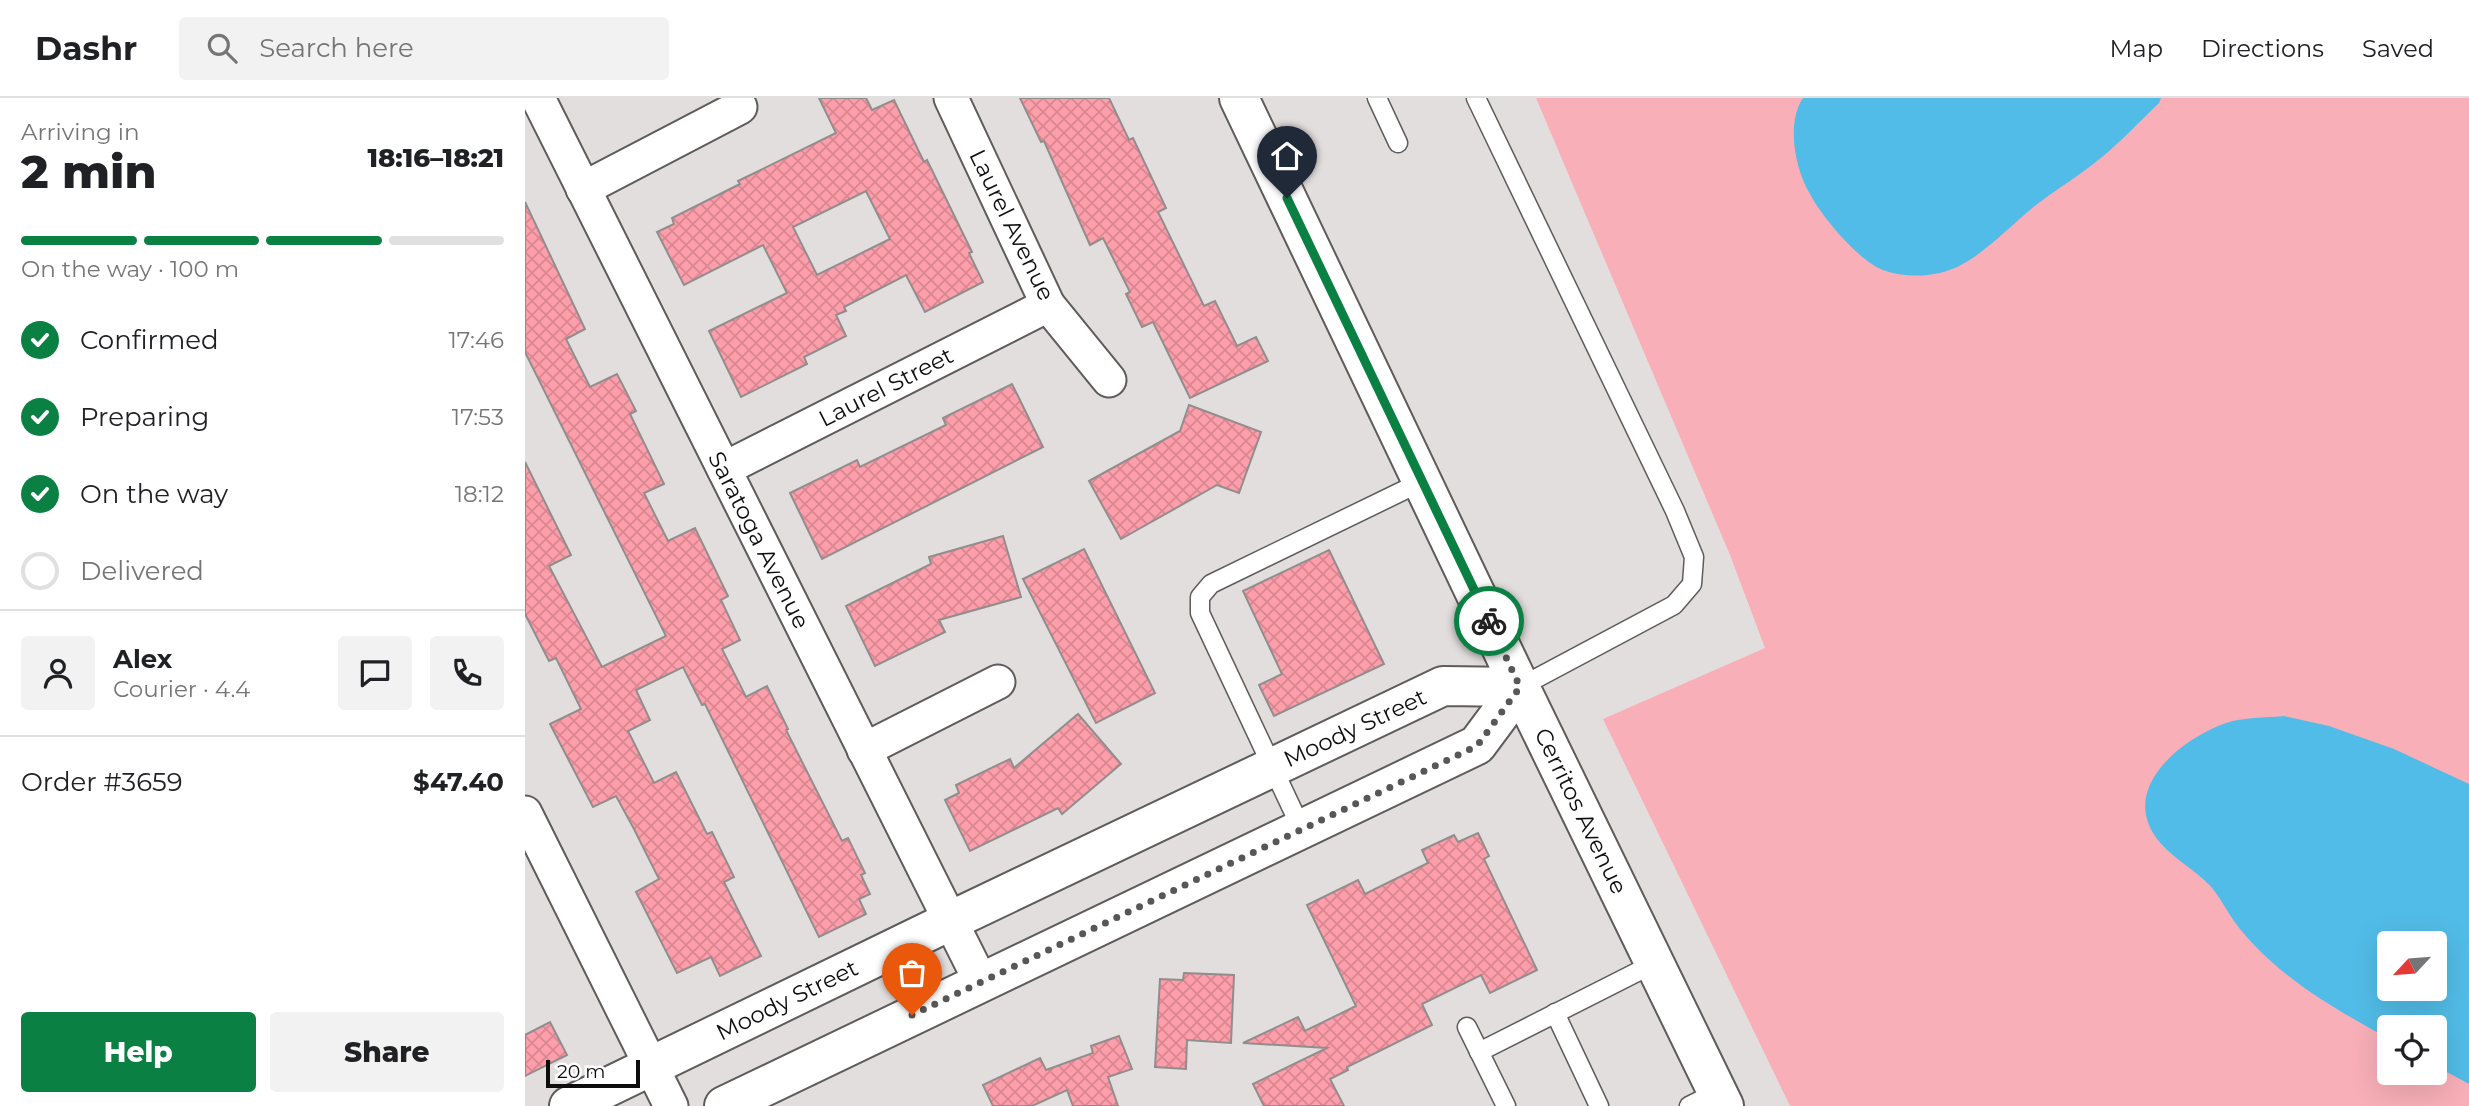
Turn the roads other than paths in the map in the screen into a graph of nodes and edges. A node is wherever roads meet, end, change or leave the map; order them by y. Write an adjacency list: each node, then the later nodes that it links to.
1 (538, 98): 8 (street, Saratoga Avenue)
2 (951, 98): 9 (street, Laurel Avenue)
3 (1239, 98): 12 (main road, Cerritos Avenue)
4 (1377, 98): 7 (lane)
5 (1476, 98): 14 (lane)
6 (740, 107): 8 (street)
7 (1398, 144)
8 (583, 189): 11 (street, Saratoga Avenue)
9 (1048, 305): 10 (street, Laurel Avenue); 11 (street, Laurel Street)
10 (1109, 380)
11 (724, 469): 15 (street, Saratoga Avenue)
12 (1423, 481): 14 (main road, Cerritos Avenue); 16 (lane)
13 (998, 682): 15 (street)
14 (1520, 687): 16 (main road, Moody Street); 18 (main road); 20 (main road, Cerritos Avenue)
15 (864, 750): 19 (street, Saratoga Avenue)
16 (1272, 767): 18 (lane); 19 (main road, Moody Street)
17 (525, 813): 25 (street)
18 (1302, 830): 21 (main road)
19 (950, 921): 21 (street, Saratoga Avenue); 25 (main road, Moody Street)
20 (1655, 963): 22 (lane); 26 (main road, Cerritos Avenue)
21 (981, 982): 29 (main road)
22 (1555, 1013): 24 (lane); 31 (lane)
23 (1467, 1027): 24 (lane)
24 (1479, 1052): 30 (lane)
25 (651, 1066): 27 (main road, Moody Street); 28 (street)
26 (1710, 1101)
27 (569, 1106)
28 (671, 1106)
29 (724, 1106)
30 (1506, 1106)
31 (1599, 1106)

